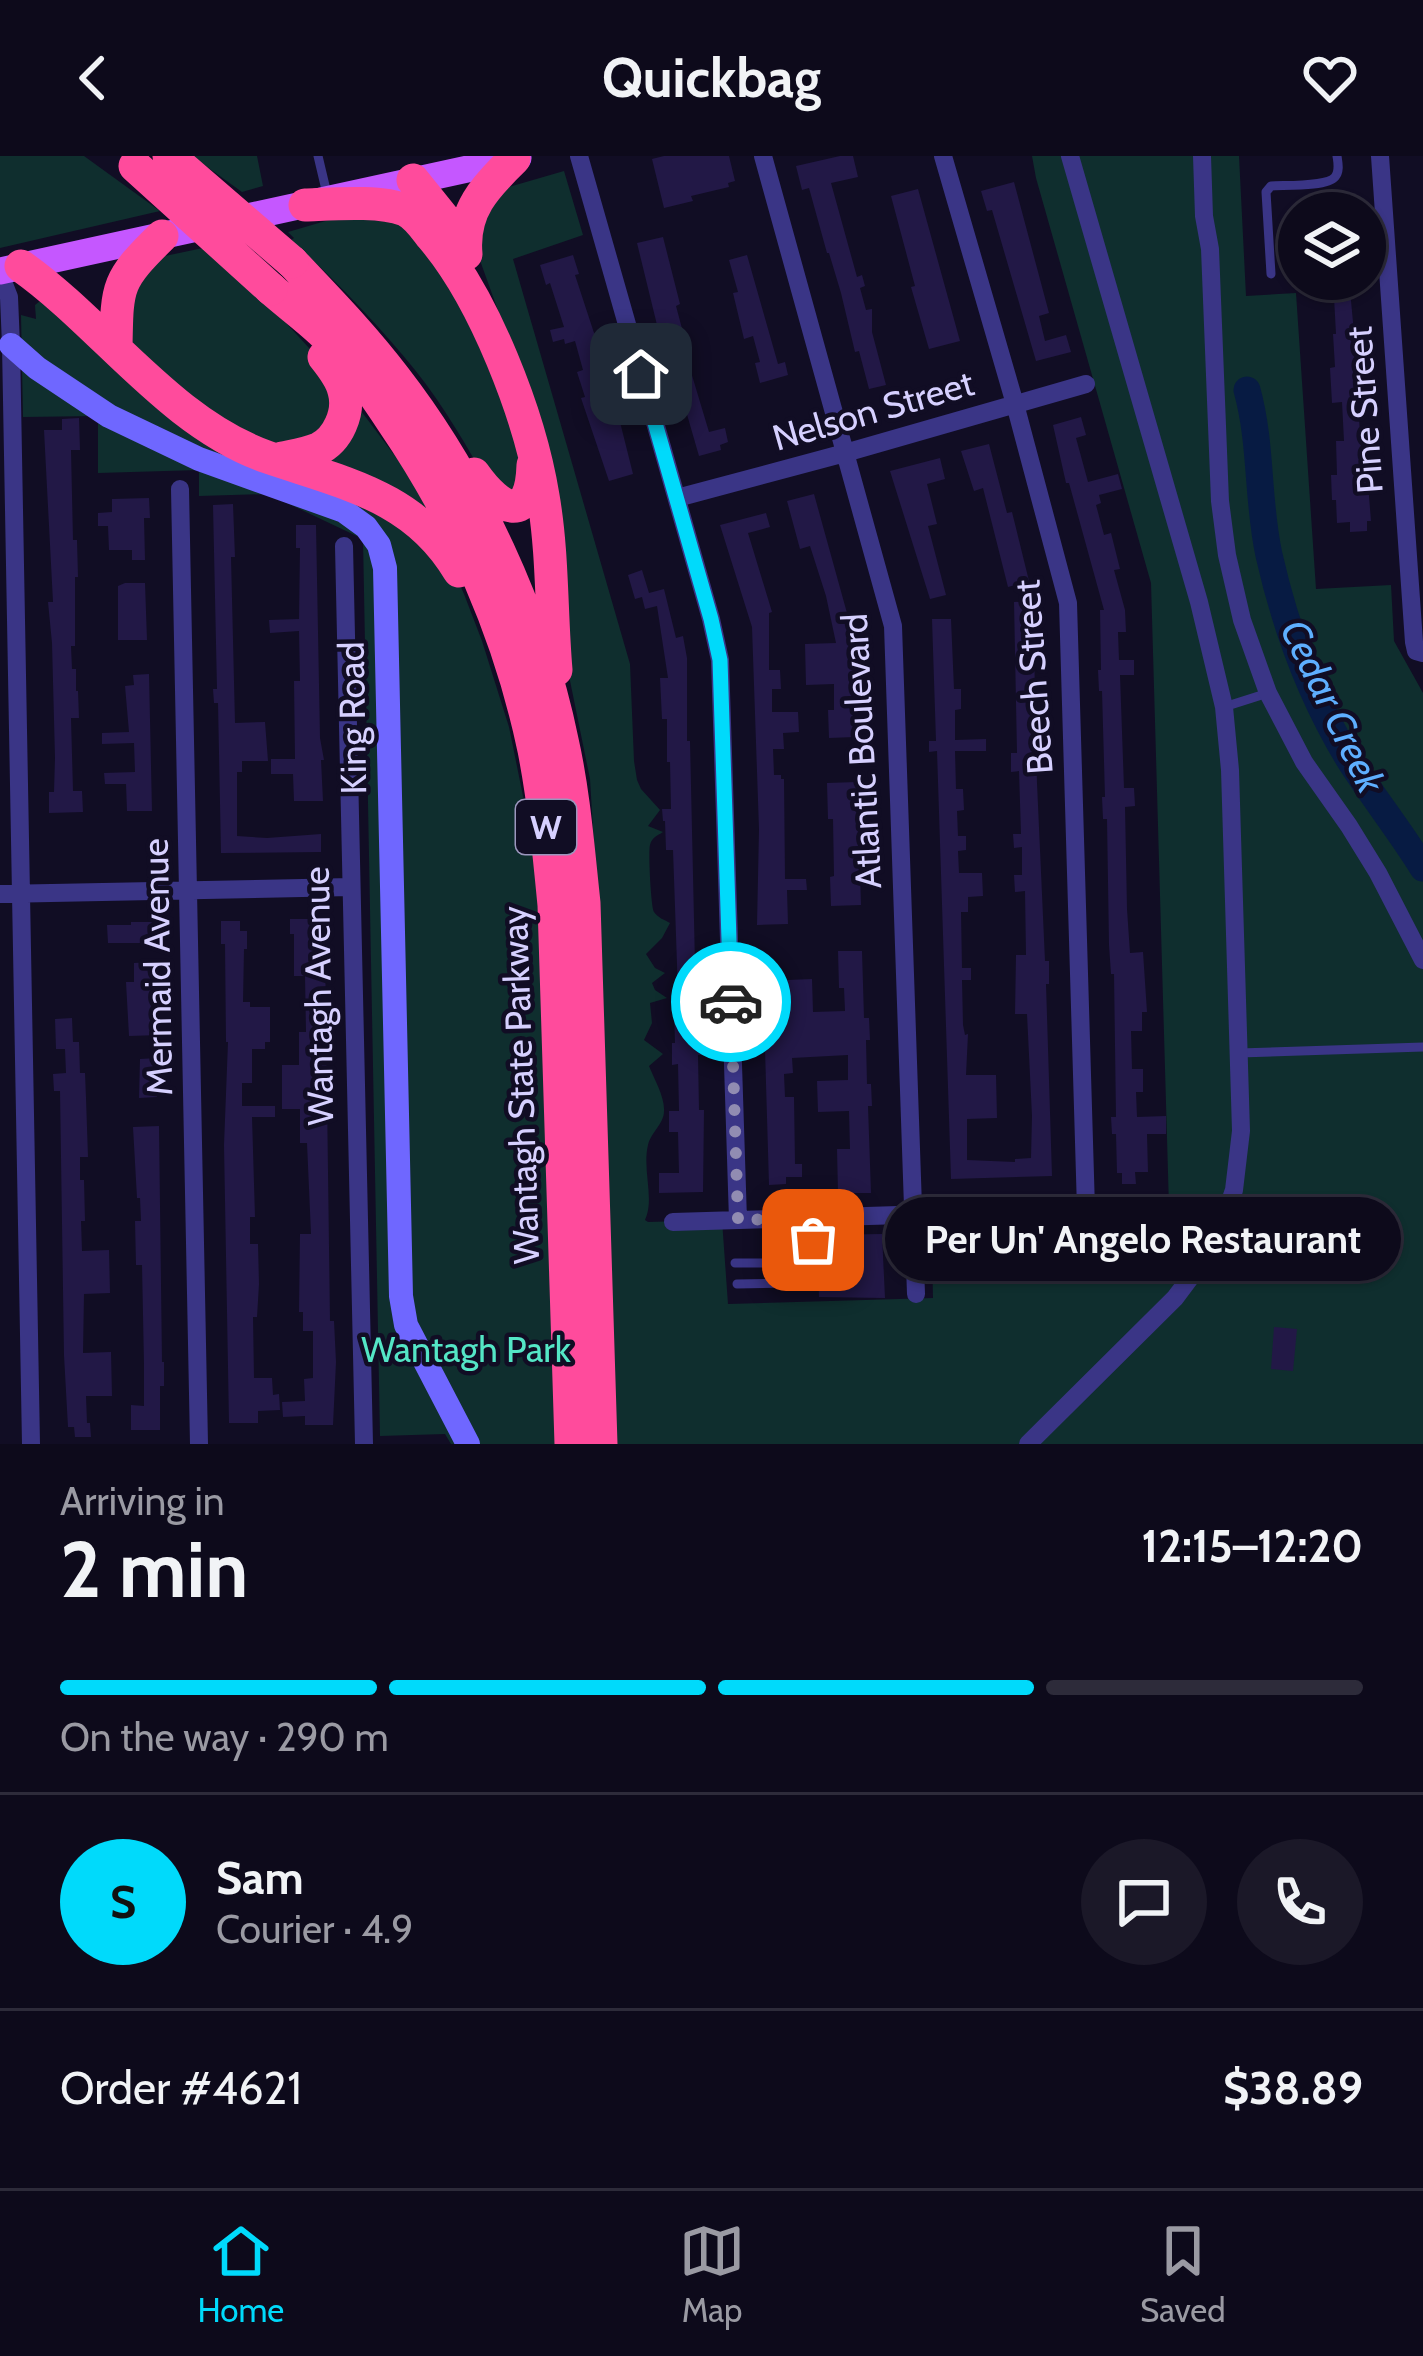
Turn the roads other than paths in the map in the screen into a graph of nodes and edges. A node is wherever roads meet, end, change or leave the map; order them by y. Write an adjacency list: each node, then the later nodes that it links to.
1 (169, 156): 20 (highway, Wantagh State Parkway / W, bridge)
2 (318, 156): 13 (lane)
3 (579, 156): 29 (street)
4 (763, 156): 26 (street, Atlantic Boulevard)
5 (943, 156): 24 (street, Beech Street)
6 (1070, 156): 33 (street)
7 (1202, 156): 32 (street)
8 (1337, 156): 17 (lane)
9 (1380, 156): 31 (street, Pine Street)
10 (519, 157): 12 (main road); 15 (highway)
11 (126, 161): 18 (highway, Wantagh State Parkway / W, bridge)
12 (409, 168): 13 (main road); 15 (highway)
13 (316, 202): 14 (main road); 19 (highway)
14 (162, 236): 16 (main road); 22 (highway)
15 (467, 267): 19 (highway)
16 (7, 270): 21 (street); 22 (highway)
17 (1271, 274)
18 (271, 290): 27 (highway); 34 (highway, Wantagh State Parkway / W)
19 (483, 318): 25 (highway)
20 (366, 343): 25 (highway); 34 (highway, Wantagh State Parkway / W)
21 (10, 345): 37 (street); 55 (street, King Road)
22 (116, 349): 27 (highway)
23 (1086, 384): 24 (street, Nelson Street)
24 (1015, 404): 26 (street, Nelson Street); 43 (street, Beech Street)
25 (533, 451): 34 (highway)
26 (845, 453): 29 (street, Nelson Street); 44 (street, Atlantic Boulevard)
27 (279, 459): 34 (highway)
28 (180, 489): 36 (street, Mermaid Avenue)
29 (677, 498): 46 (street)
30 (344, 546): 35 (street, Wantagh Avenue)
31 (1423, 653)
32 (1268, 693): 33 (lane); 39 (street)
33 (1223, 706): 41 (street)
34 (548, 742): 56 (highway, Wantagh State Parkway / W); 57 (highway, Wantagh State Parkway / W)
35 (351, 887): 36 (street); 54 (street, Wantagh Avenue)
36 (189, 890): 37 (street); 53 (street, Mermaid Avenue)
37 (22, 893): 38 (street); 52 (street)
38 (0, 894)
39 (1423, 959)
40 (1423, 1047): 41 (lane)
41 (1239, 1053): 58 (street)
42 (1160, 1207): 43 (street)
43 (1086, 1209): 44 (street)
44 (914, 1215): 45 (street); 51 (street, Atlantic Boulevard)
45 (812, 1218): 46 (street); 48 (lane)
46 (738, 1220): 47 (street)
47 (673, 1222)
48 (795, 1262): 49 (lane); 50 (lane)
49 (735, 1263)
50 (737, 1284)
51 (916, 1294)
52 (31, 1444)
53 (199, 1444)
54 (364, 1444)
55 (468, 1444)
56 (571, 1444)
57 (601, 1444)
58 (1028, 1444)

